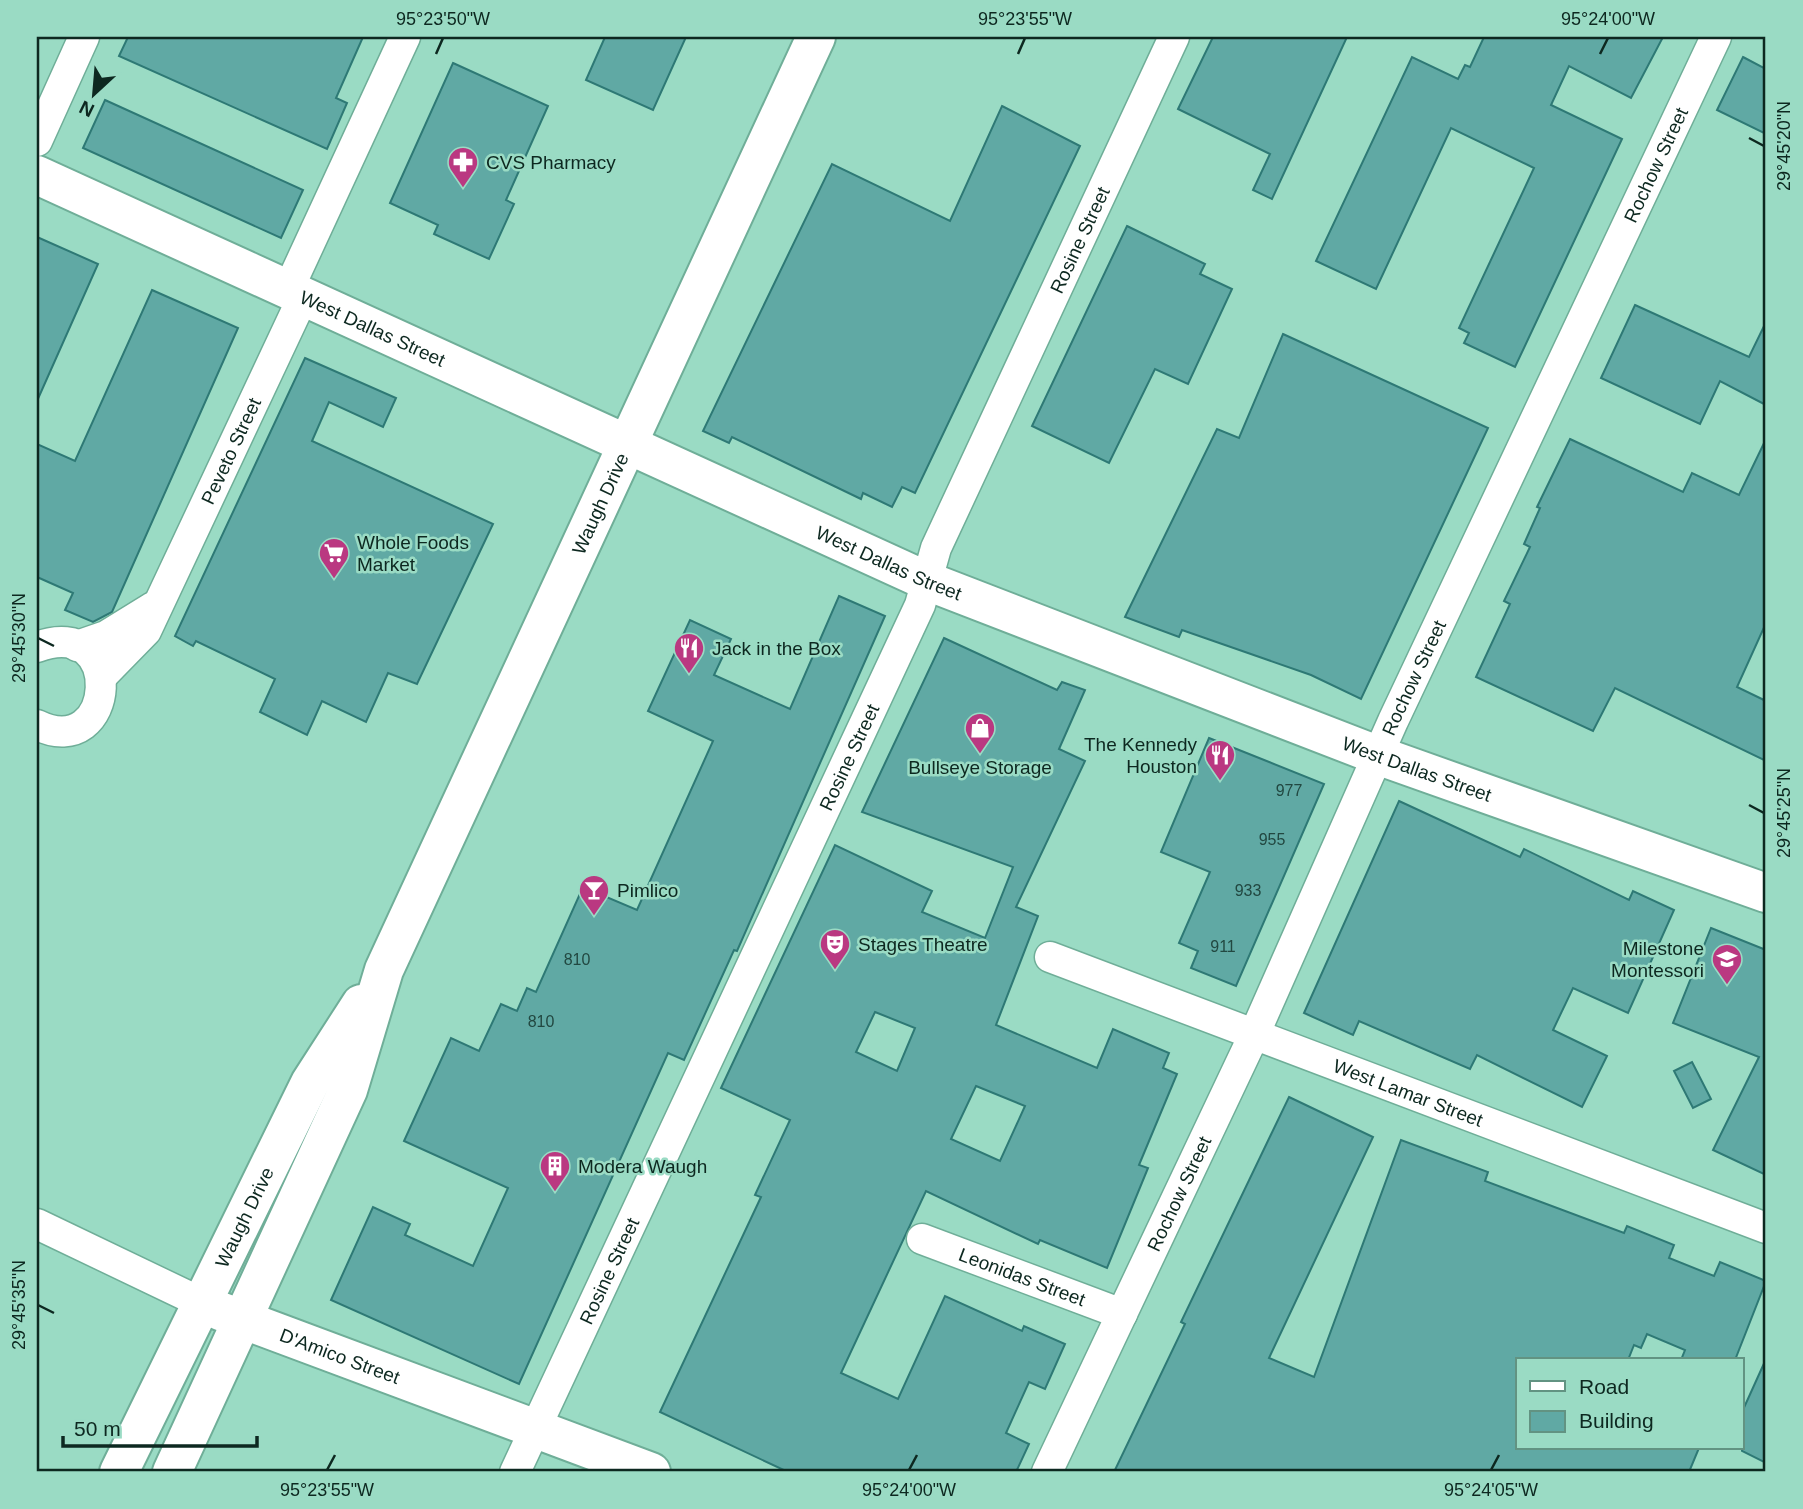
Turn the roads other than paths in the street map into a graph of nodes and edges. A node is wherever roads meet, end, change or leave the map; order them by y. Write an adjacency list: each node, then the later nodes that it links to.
1 (84, 37): 6 (street)
2 (405, 37): 8 (street, Peveto Street)
3 (816, 37): 9 (main road, Waugh Drive)
4 (1174, 37): 10 (street, Rosine Street)
5 (1716, 37): 15 (street, Rochow Street)
6 (37, 141)
7 (37, 175): 8 (main road, West Dallas Street)
8 (295, 293): 9 (main road, West Dallas Street); 11 (street, Peveto Street)
9 (626, 444): 10 (main road, West Dallas Street); 18 (main road, Waugh Drive)
10 (927, 581): 15 (main road, West Dallas Street); 26 (street, Rosine Street)
11 (160, 603): 12 (street); 13 (street, Peveto Street)
12 (50, 641): 13 (street)
13 (102, 676): 14 (street)
14 (37, 725)
15 (1377, 755): 16 (main road, West Dallas Street); 19 (street, Rochow Street)
16 (1766, 893)
17 (1050, 957): 19 (street, West Lamar Street)
18 (384, 971): 23 (main road, Waugh Drive); 25 (main road, Waugh Drive)
19 (1254, 1035): 21 (street, West Lamar Street); 24 (street, Rochow Street)
20 (37, 1224): 23 (street, D'Amico Street)
21 (1766, 1228)
22 (922, 1240): 24 (street, Leonidas Street)
23 (202, 1303): 25 (main road, D'Amico Street); 27 (main road, Waugh Drive)
24 (1122, 1314): 31 (street, Rochow Street)
25 (242, 1322): 26 (main road, D'Amico Street); 28 (main road, Waugh Drive)
26 (534, 1431): 29 (street, Rosine Street); 30 (main road, D'Amico Street)
27 (119, 1472)
28 (172, 1472)
29 (515, 1472)
30 (650, 1472)
31 (1047, 1472)

